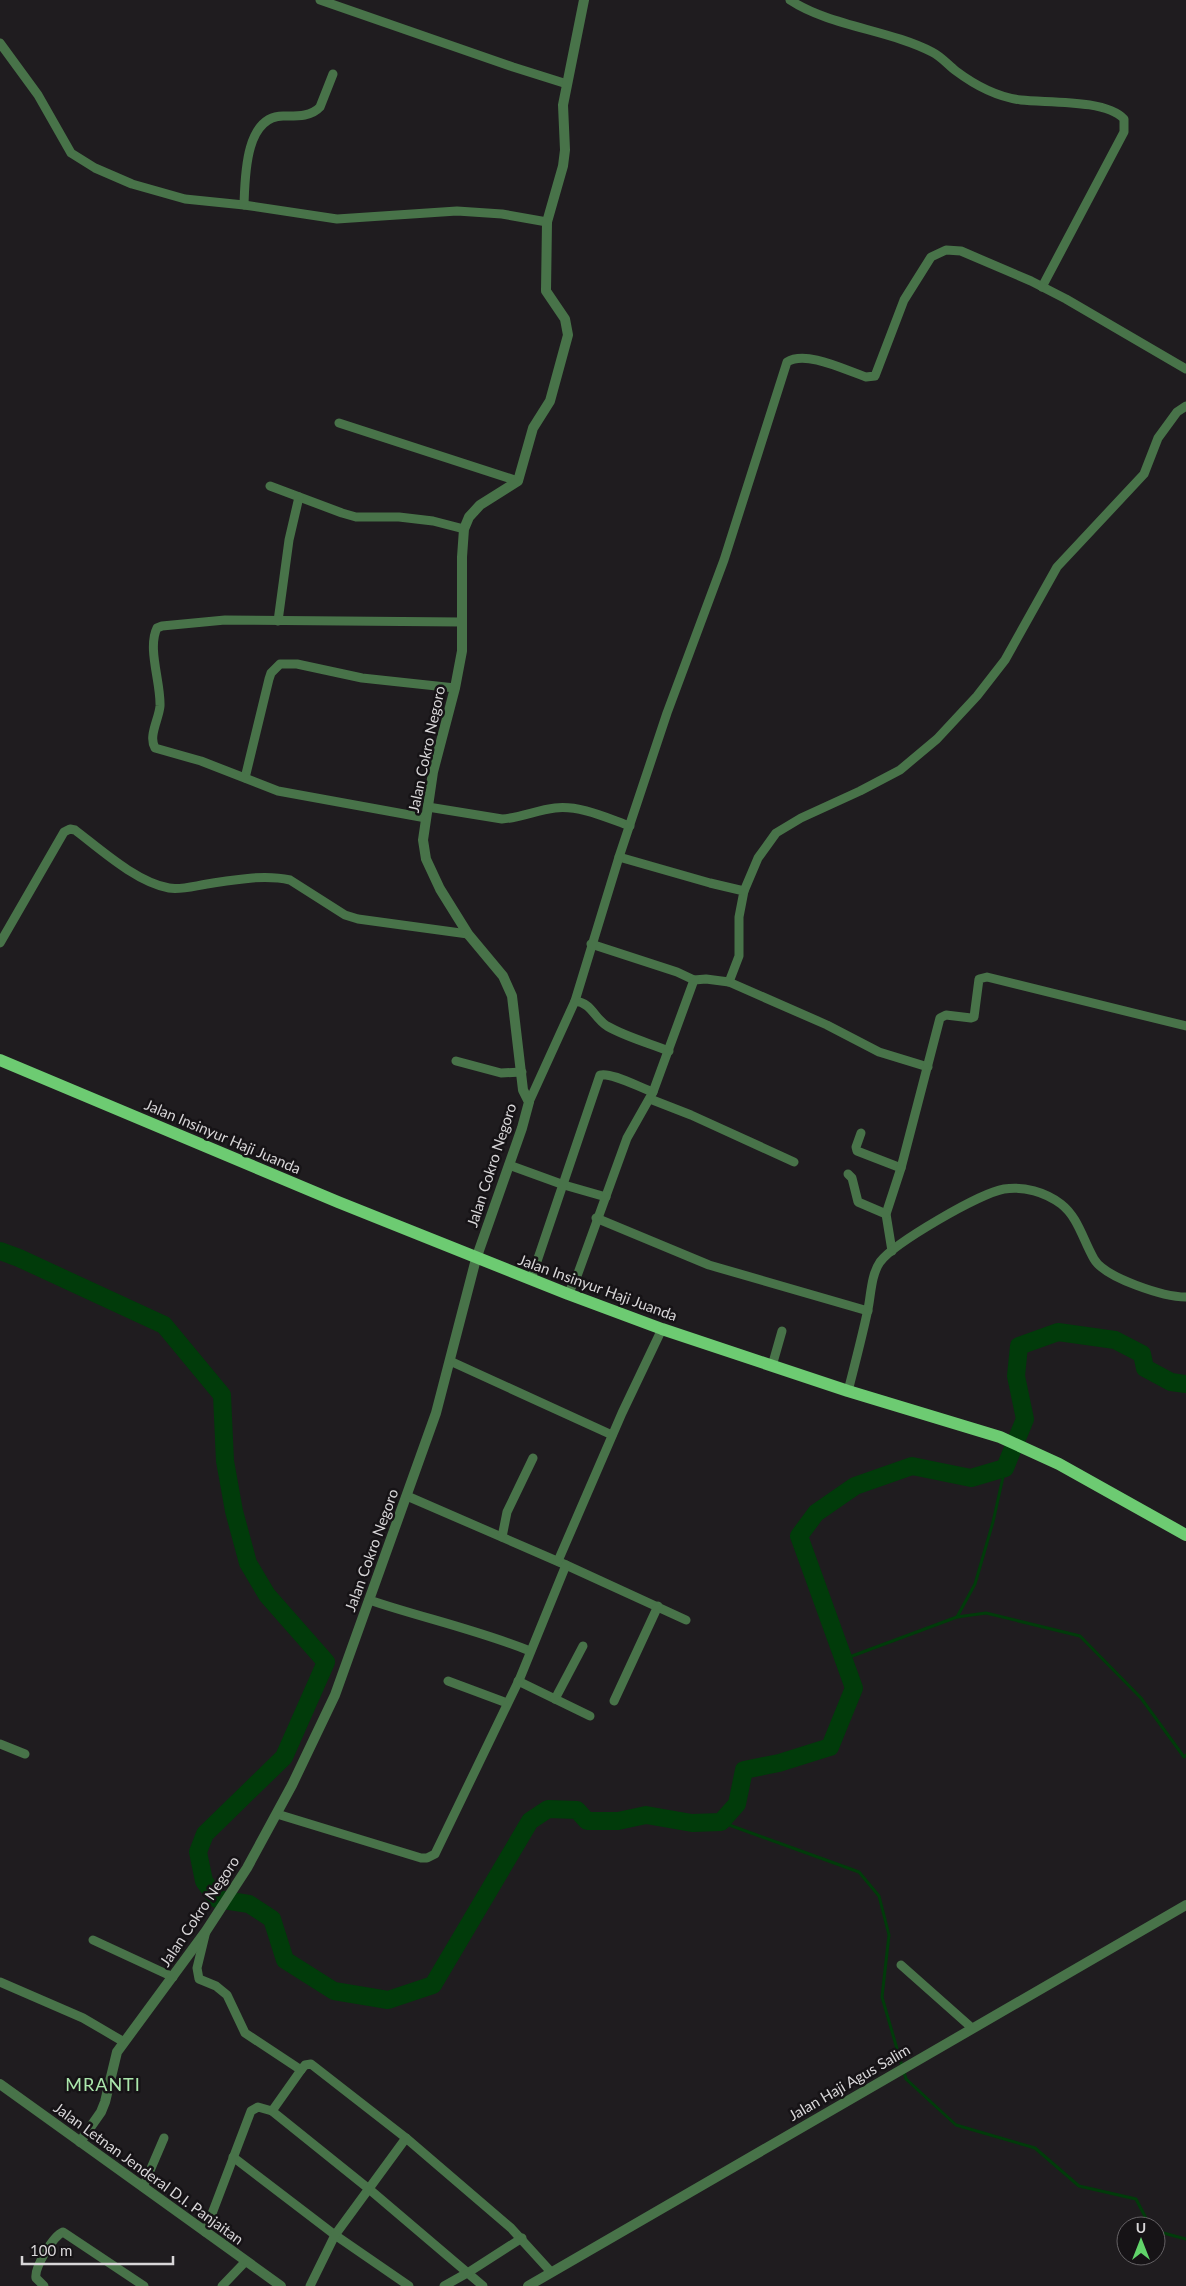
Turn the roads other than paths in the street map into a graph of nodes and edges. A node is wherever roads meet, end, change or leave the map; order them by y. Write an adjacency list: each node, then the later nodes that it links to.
1 (320, 0): 6 (street)
2 (584, 0): 6 (street)
3 (790, 0): 9 (street)
4 (0, 43): 7 (street)
5 (333, 74): 7 (street)
6 (567, 84): 8 (street)
7 (244, 204): 8 (street)
8 (547, 222): 13 (street)
9 (1042, 286): 10 (street); 23 (street)
10 (1186, 369)
11 (1186, 406): 25 (street)
12 (340, 423): 13 (street)
13 (518, 481): 16 (street, Jalan Cokro Negoro)
14 (270, 486): 15 (street)
15 (300, 497): 16 (street); 17 (street)
16 (464, 529): 18 (street, Jalan Cokro Negoro)
17 (278, 621): 18 (street); 20 (street)
18 (461, 622): 19 (street, Jalan Cokro Negoro)
19 (455, 688): 20 (street); 21 (street, Jalan Cokro Negoro)
20 (245, 778): 22 (street)
21 (428, 807): 22 (street, Jalan Cokro Negoro); 23 (street)
22 (426, 818): 26 (street, Jalan Cokro Negoro)
23 (630, 826): 24 (street)
24 (619, 857): 25 (street); 28 (street)
25 (744, 890): 30 (street)
26 (468, 934): 27 (street); 37 (street, Jalan Cokro Negoro)
27 (0, 943)
28 (591, 944): 29 (street); 31 (street)
29 (694, 980): 30 (street); 33 (street)
30 (729, 982): 36 (street)
31 (574, 1001): 33 (street); 39 (street)
32 (1186, 1026): 36 (street)
33 (669, 1051): 38 (street)
34 (0, 1060): 50 (main road, Jalan Insinyur Haji Juanda)
35 (456, 1061): 37 (street)
36 (928, 1067): 43 (street)
37 (522, 1072): 39 (street, Jalan Cokro Negoro)
38 (651, 1096): 41 (street); 45 (street); 46 (street)
39 (528, 1102): 42 (street, Jalan Cokro Negoro)
40 (861, 1133): 43 (street)
41 (794, 1162)
42 (509, 1165): 45 (street); 50 (street, Jalan Cokro Negoro)
43 (901, 1168): 47 (street)
44 (848, 1174): 47 (street)
45 (564, 1185): 46 (street); 51 (street)
46 (606, 1197): 48 (street)
47 (886, 1214): 49 (street)
48 (596, 1218): 52 (street); 54 (street)
49 (892, 1251): 53 (street); 54 (street)
50 (476, 1259): 51 (main road, Jalan Insinyur Haji Juanda); 57 (street, Jalan Cokro Negoro)
51 (530, 1280): 52 (main road, Jalan Insinyur Haji Juanda)
52 (568, 1294): 55 (main road, Jalan Insinyur Haji Juanda)
53 (1186, 1297)
54 (868, 1311): 59 (street)
55 (662, 1329): 58 (main road, Jalan Insinyur Haji Juanda); 60 (street)
56 (782, 1331): 58 (street)
57 (450, 1361): 60 (street); 62 (street, Jalan Cokro Negoro)
58 (772, 1366): 59 (main road, Jalan Insinyur Haji Juanda)
59 (848, 1391): 63 (main road, Jalan Insinyur Haji Juanda)
60 (612, 1435): 65 (street)
61 (533, 1458): 64 (street)
62 (407, 1496): 64 (street); 66 (street, Jalan Cokro Negoro)
63 (1186, 1535)
64 (502, 1537): 65 (street)
65 (562, 1563): 67 (street); 70 (street)
66 (369, 1600): 70 (street); 79 (street, Jalan Cokro Negoro)
67 (658, 1606): 68 (street); 74 (street)
68 (686, 1620)
69 (583, 1646): 73 (street)
70 (530, 1652): 71 (street)
71 (518, 1680): 73 (street); 75 (street)
72 (448, 1681): 75 (street)
73 (555, 1699): 76 (street)
74 (614, 1701)
75 (507, 1703): 79 (street)
76 (590, 1716)
77 (0, 1744): 78 (street)
78 (24, 1754)
79 (277, 1814): 81 (street, Jalan Cokro Negoro)
80 (1186, 1905): 86 (street, Jalan Haji Agus Salim)
81 (206, 1931): 84 (street, Jalan Cokro Negoro); 88 (street)
82 (93, 1940): 84 (street)
83 (901, 1965): 86 (street)
84 (173, 1977): 87 (street, Jalan Cokro Negoro)
85 (0, 1982): 87 (street)
86 (972, 2028): 102 (street, Jalan Haji Agus Salim)
87 (124, 2042): 93 (street, Jalan Cokro Negoro)
88 (301, 2070): 90 (street); 92 (street)
89 (0, 2084): 93 (street, Jalan Letnan Jenderal D.I. Panjaitan)
90 (272, 2111): 94 (street); 96 (street)
91 (164, 2138): 95 (street)
92 (406, 2138): 96 (street); 99 (street)
93 (80, 2142): 95 (street, Jalan Letnan Jenderal D.I. Panjaitan)
94 (234, 2157): 97 (street); 98 (street)
95 (142, 2187): 97 (street, Jalan Letnan Jenderal D.I. Panjaitan)
96 (369, 2189): 98 (street); 101 (street)
97 (205, 2232): 100 (street, Jalan Letnan Jenderal D.I. Panjaitan)
98 (335, 2234): 107 (street); 108 (street)
99 (522, 2238): 101 (street); 102 (street)
100 (246, 2261): 105 (street); 106 (street, Jalan Letnan Jenderal D.I. Panjaitan)
101 (469, 2272): 109 (street); 110 (street)
102 (551, 2272): 111 (street, Jalan Haji Agus Salim)
103 (44, 2286): 104 (street)
104 (144, 2286)
105 (222, 2286)
106 (281, 2286)
107 (310, 2286)
108 (409, 2286)
109 (444, 2286)
110 (483, 2286)
111 (528, 2286)

